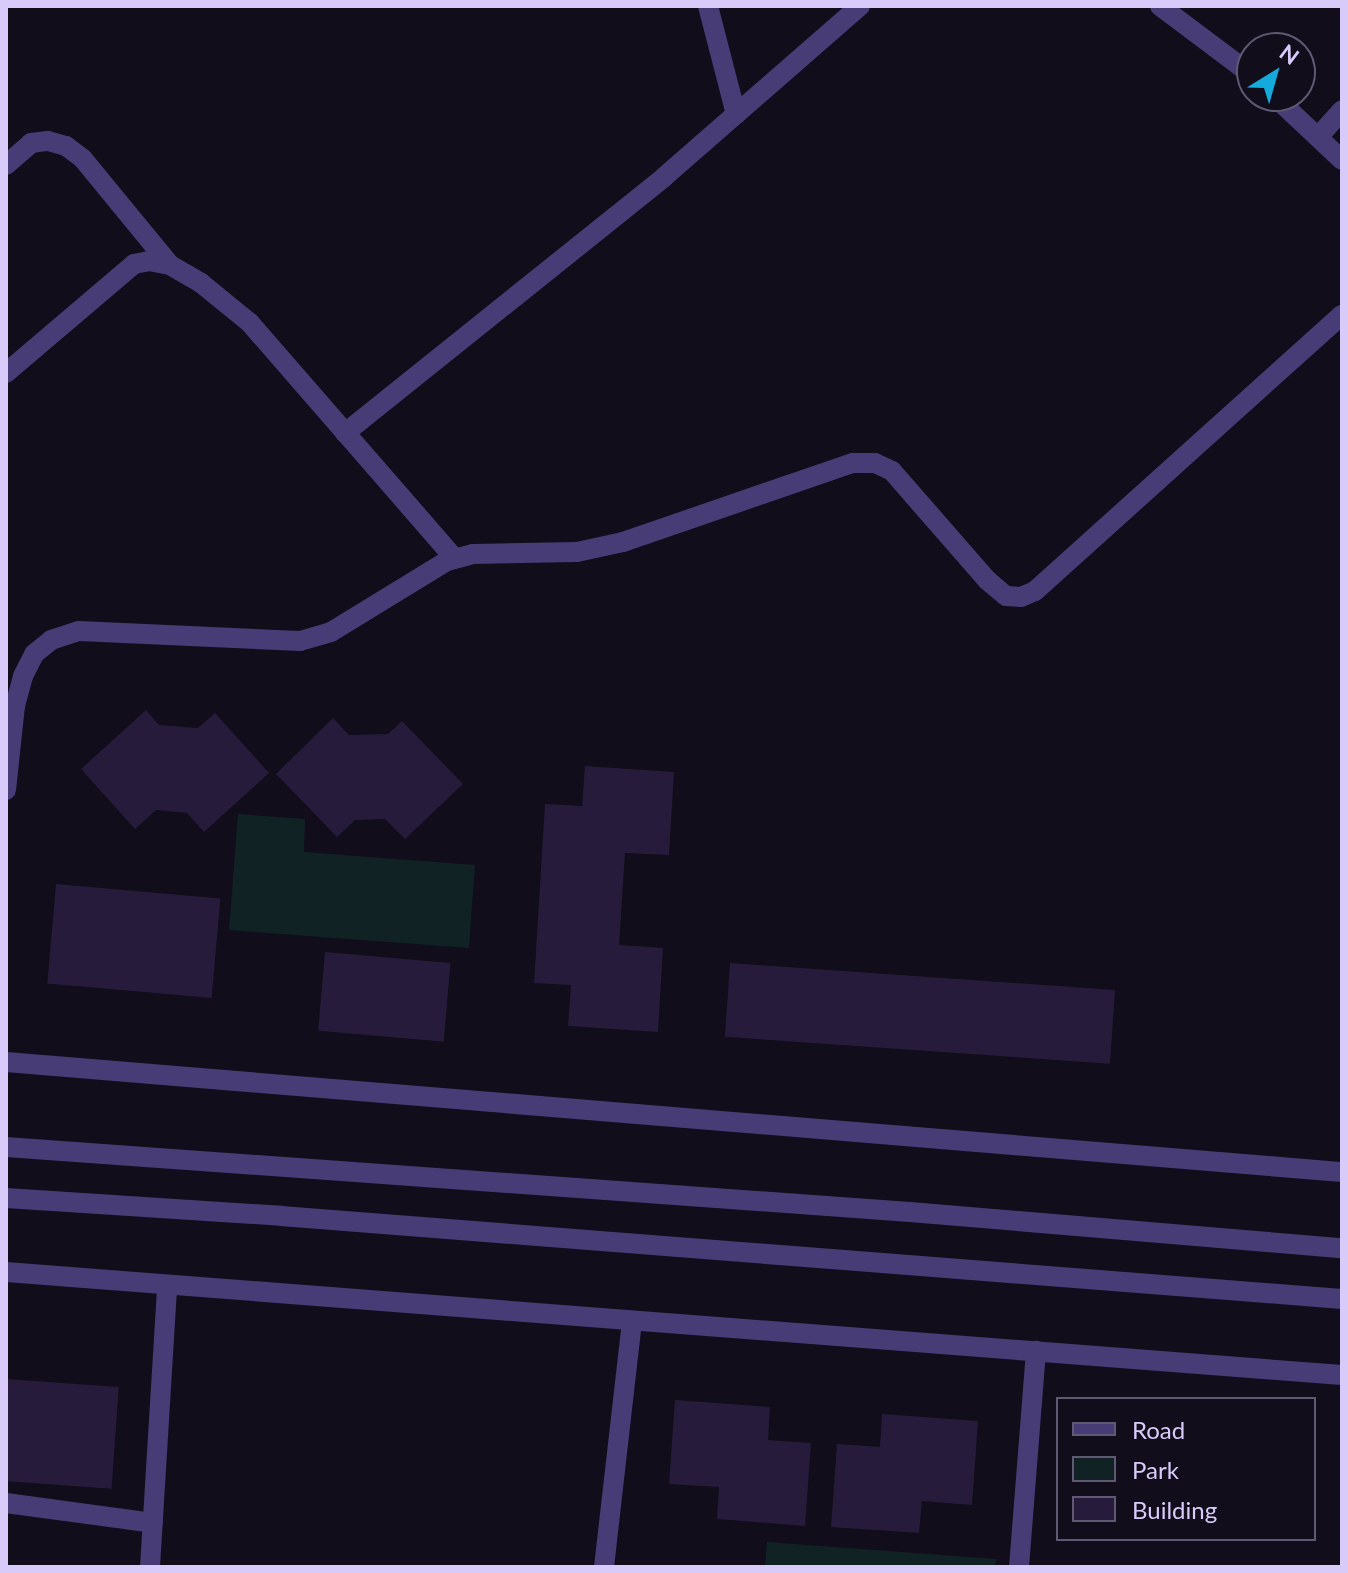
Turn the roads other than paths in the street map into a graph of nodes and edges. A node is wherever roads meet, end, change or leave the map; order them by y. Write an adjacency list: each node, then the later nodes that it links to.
1 (708, 6): 7 (street)
2 (860, 6): 7 (street)
3 (1160, 6): 4 (street)
4 (1236, 63)
5 (1342, 110): 8 (street)
6 (1291, 112): 8 (street)
7 (736, 114): 14 (street)
8 (1318, 137): 9 (street)
9 (1342, 160)
10 (6, 165): 11 (street)
11 (170, 265): 13 (street); 14 (street)
12 (1342, 315): 15 (street)
13 (6, 373)
14 (345, 433): 15 (street)
15 (454, 558): 16 (street)
16 (6, 790)
17 (6, 1062): 19 (street)
18 (6, 1147): 21 (street)
19 (1342, 1172)
20 (6, 1198): 24 (street)
21 (1342, 1248)
22 (6, 1272): 23 (street)
23 (167, 1286): 25 (street); 29 (street)
24 (1342, 1299)
25 (632, 1322): 26 (street); 31 (street)
26 (1036, 1351): 27 (street); 32 (street)
27 (1342, 1375)
28 (6, 1503): 29 (street)
29 (153, 1523): 30 (street)
30 (150, 1567)
31 (604, 1567)
32 (1019, 1567)

